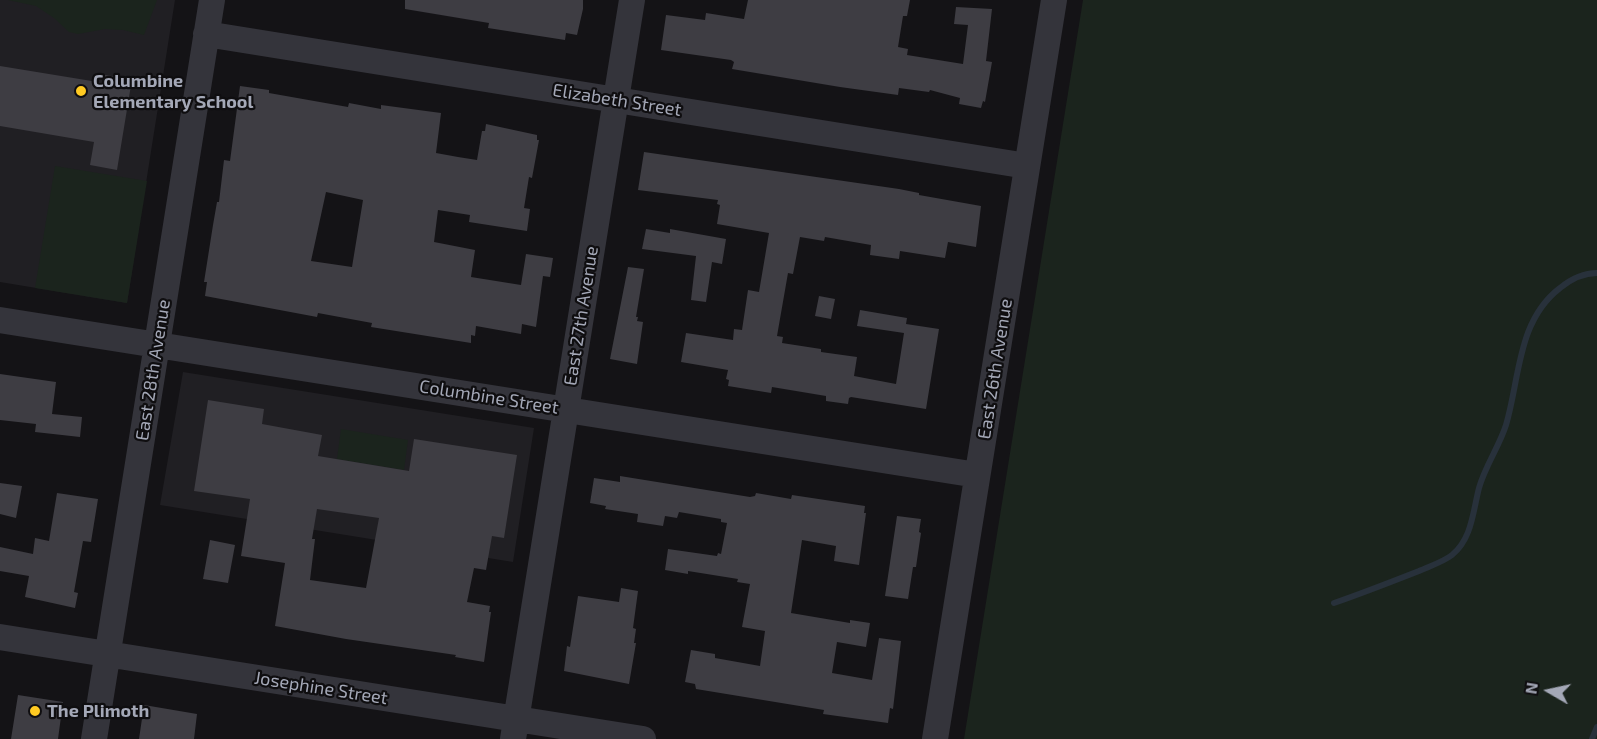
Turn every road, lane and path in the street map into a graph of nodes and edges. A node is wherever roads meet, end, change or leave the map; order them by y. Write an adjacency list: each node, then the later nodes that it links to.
1 (212, 0): 4 (street, East 28th Avenue)
2 (632, 0): 5 (street, East 27th Avenue)
3 (1054, 0): 6 (street, East 26th Avenue)
4 (206, 34): 5 (street, Elizabeth Street); 8 (street, East 28th Avenue)
5 (616, 100): 6 (street, Elizabeth Street); 9 (street, East 27th Avenue)
6 (1027, 166): 10 (street, East 26th Avenue)
7 (0, 320): 8 (street, Columbine Street)
8 (157, 345): 9 (street, Columbine Street); 12 (street, East 28th Avenue)
9 (566, 410): 10 (street, Columbine Street); 13 (street, East 27th Avenue)
10 (978, 475): 16 (street, East 26th Avenue)
11 (0, 637): 12 (street, Josephine Street)
12 (108, 654): 13 (street, Josephine Street); 14 (street, East 28th Avenue)
13 (515, 729): 15 (street, Josephine Street)
14 (94, 739)
15 (643, 739)
16 (935, 739)

